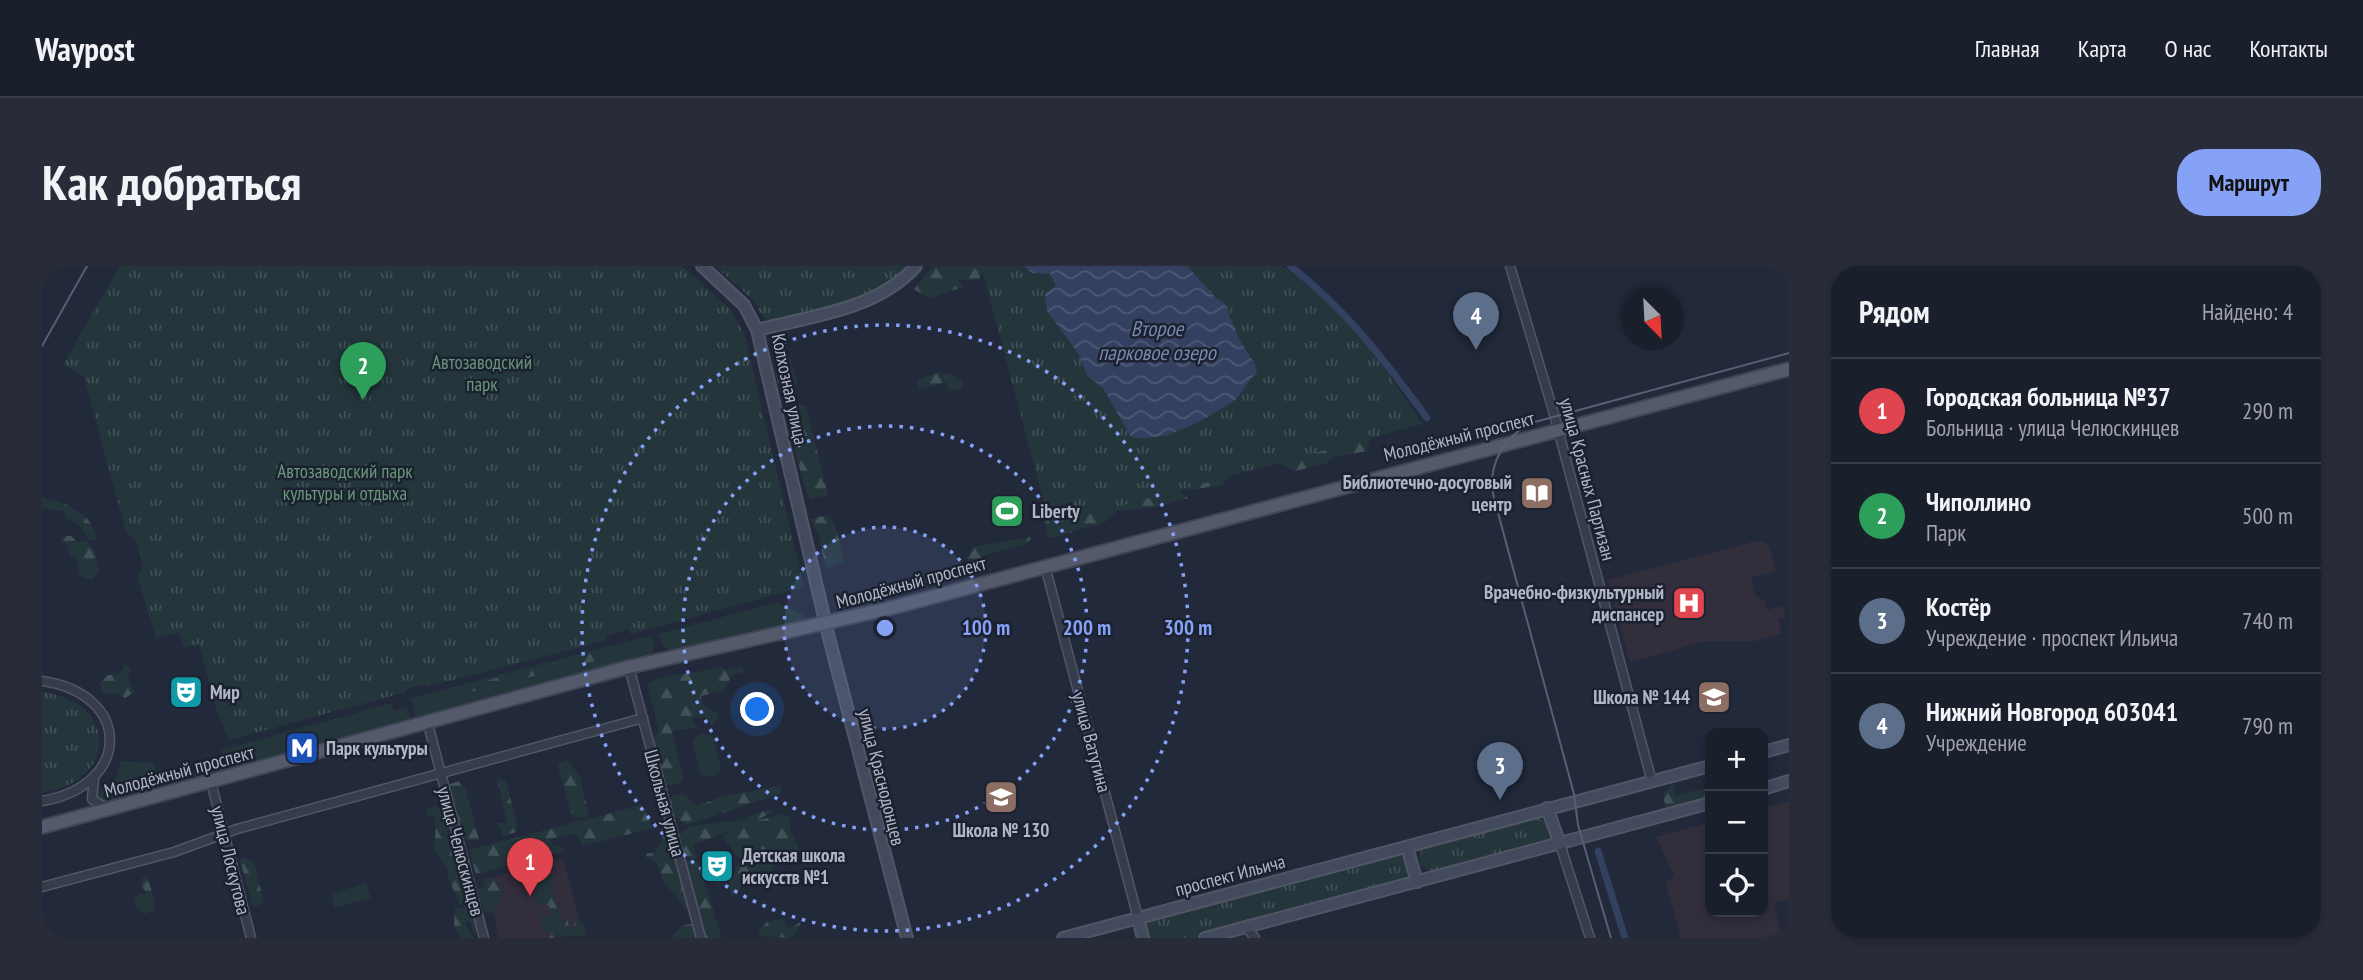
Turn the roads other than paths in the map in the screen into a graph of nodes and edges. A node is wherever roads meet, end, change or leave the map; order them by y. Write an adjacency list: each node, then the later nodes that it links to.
1 (702, 266): 4 (street)
2 (916, 266): 4 (street, Колхозная улица)
3 (1510, 266): 6 (street, улица Красных Партизан)
4 (757, 330): 8 (street, Колхозная улица)
5 (1789, 369): 6 (main road, Молодёжный проспект)
6 (1558, 430): 7 (main road, Молодёжный проспект); 20 (street, улица Красных Партизан)
7 (1045, 566): 8 (main road, Молодёжный проспект); 32 (street, улица Ватутина)
8 (826, 624): 9 (main road, Молодёжный проспект); 37 (street, улица Краснодонцев)
9 (629, 667): 11 (street, Школьная улица); 12 (main road, Молодёжный проспект)
10 (42, 681): 17 (street)
11 (643, 718): 16 (street); 36 (street, Школьная улица)
12 (428, 724): 16 (street, улица Челюскинцев); 19 (main road, Молодёжный проспект)
13 (1789, 745): 14 (street)
14 (1768, 751)
15 (1705, 767): 20 (street, проспект Ильича)
16 (440, 773): 27 (street); 35 (street, улица Челюскинцев)
17 (94, 779): 22 (street); 25 (street)
18 (1789, 781): 21 (street)
19 (211, 782): 25 (main road, Молодёжный проспект); 27 (street, улица Лоскутова)
20 (1651, 782): 24 (street, проспект Ильича)
21 (1768, 787)
22 (42, 801)
23 (1705, 804): 28 (street)
24 (1547, 808): 28 (street); 29 (street, проспект Ильича)
25 (109, 809): 26 (main road, Молодёжный проспект)
26 (42, 827)
27 (224, 833): 31 (street); 34 (street, улица Лоскутова)
28 (1560, 844): 30 (street); 42 (street)
29 (1407, 847): 30 (street); 32 (street, проспект Ильича)
30 (1417, 882): 33 (street)
31 (42, 887)
32 (1138, 918): 38 (street, проспект Ильича); 39 (street)
33 (1246, 927): 40 (street); 41 (street)
34 (251, 938)
35 (484, 938)
36 (701, 938)
37 (907, 938)
38 (1063, 938)
39 (1143, 938)
40 (1205, 938)
41 (1255, 938)
42 (1590, 938)

